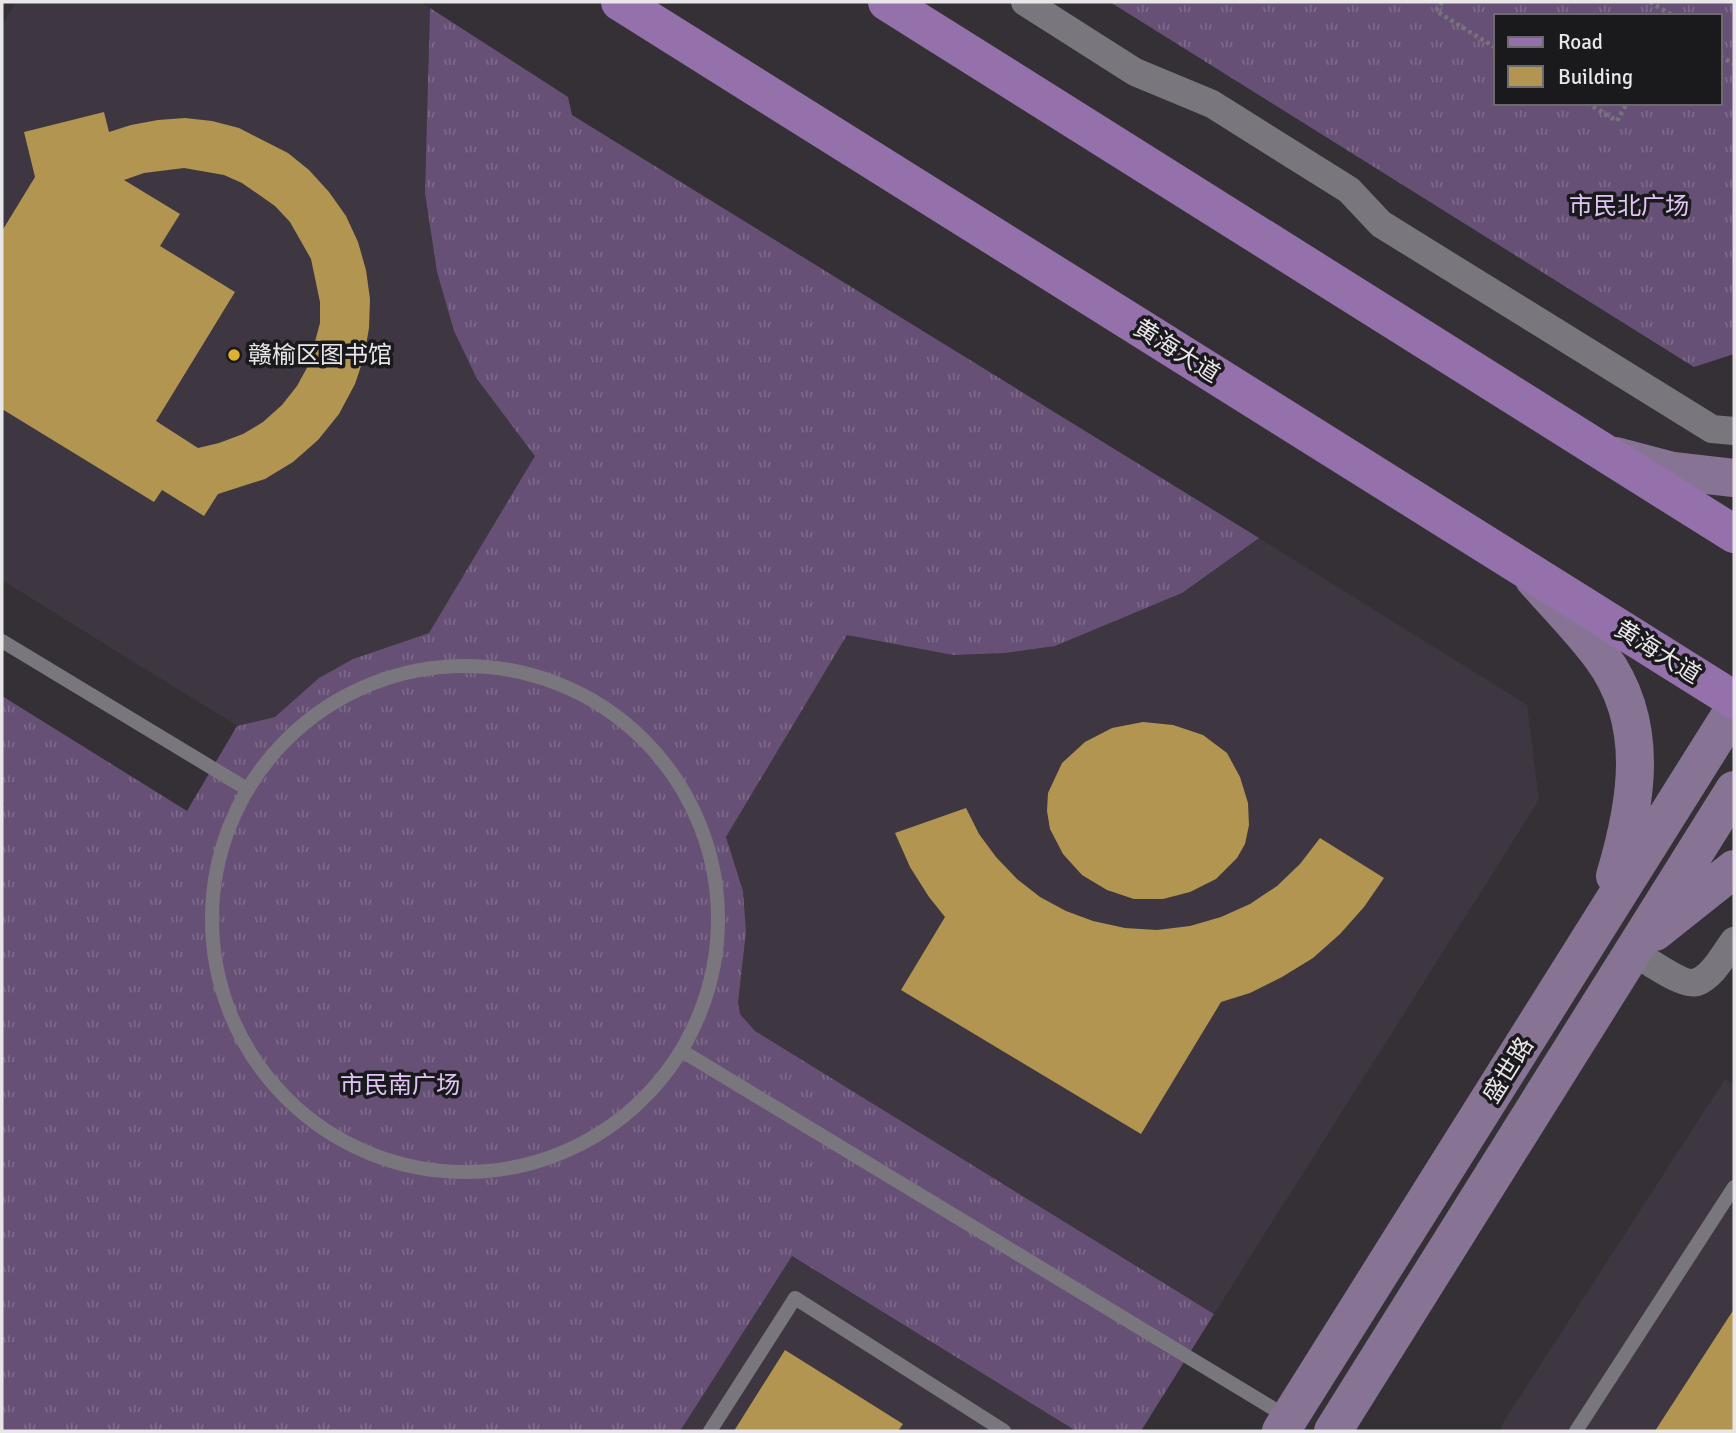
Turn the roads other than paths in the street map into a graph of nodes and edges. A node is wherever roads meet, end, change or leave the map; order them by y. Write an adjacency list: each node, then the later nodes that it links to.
1 (620, 2): 8 (main road, 黄海大道)
2 (887, 2): 5 (main road)
3 (1025, 2): 4 (street)
4 (1734, 431)
5 (1607, 454): 6 (main road); 7 (main road)
6 (1734, 478)
7 (1734, 534)
8 (1526, 569): 10 (main road, 黄海大道); 15 (main road)
9 (2, 641): 12 (lane)
10 (1734, 700)
11 (1734, 709): 15 (main road, 盛世路)
12 (247, 789): 18 (lane); 18 (lane)
13 (1734, 790): 17 (main road, 盛世路)
14 (1734, 870): 17 (main road)
15 (1601, 921): 20 (main road, 盛世路)
16 (1734, 941): 17 (street)
17 (1634, 949): 23 (main road, 盛世路)
18 (682, 1051): 20 (lane)
19 (1734, 1187): 24 (lane)
20 (1286, 1425)
21 (710, 1431): 22 (lane)
22 (1004, 1431)
23 (1333, 1431)
24 (1576, 1431)

